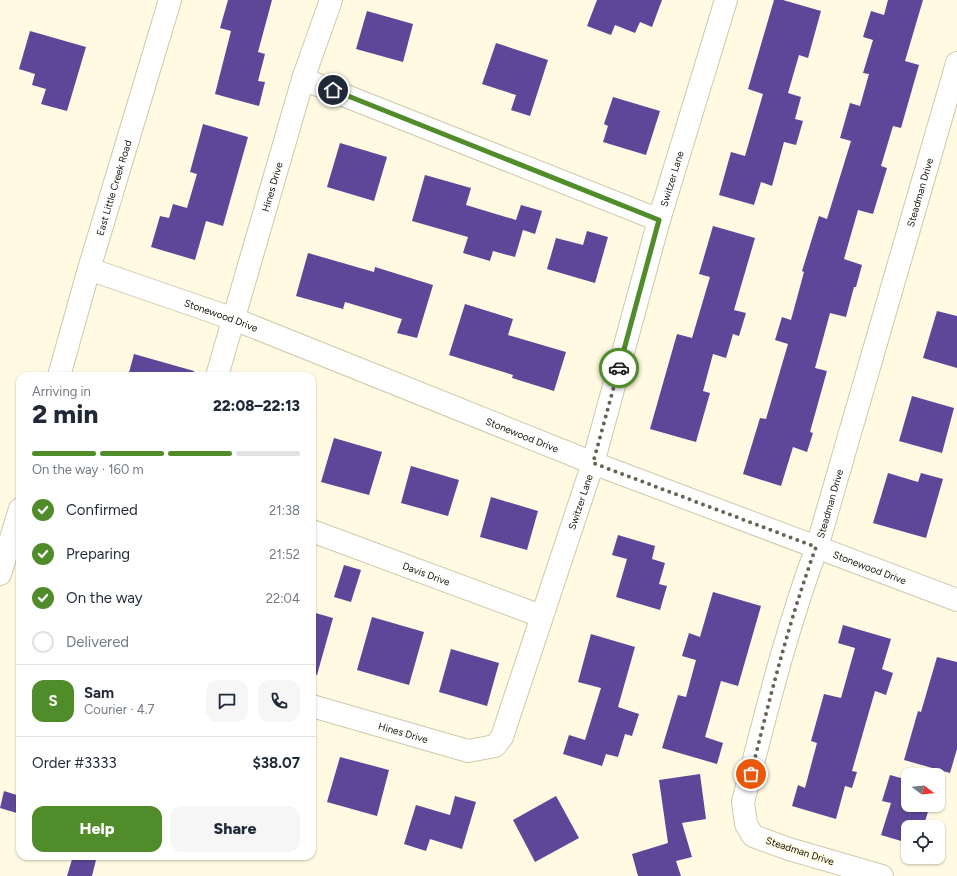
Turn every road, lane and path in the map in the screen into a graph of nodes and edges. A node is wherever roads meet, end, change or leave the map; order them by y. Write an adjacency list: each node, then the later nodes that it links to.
1 (170, 0): 8 (street, East Little Creek Road)
2 (331, 0): 5 (street, Hines Drive)
3 (726, 0): 7 (street, Switzer Lane)
4 (957, 63): 6 (street, Steadman Drive)
5 (303, 79): 7 (street); 9 (street, Hines Drive)
6 (951, 106): 15 (street, Steadman Drive)
7 (659, 220): 12 (street, Switzer Lane)
8 (88, 268): 9 (street, Stonewood Drive); 10 (street, East Little Creek Road)
9 (234, 319): 11 (street, Hines Drive); 12 (street, Stonewood Drive)
10 (59, 372)
11 (218, 372)
12 (593, 463): 15 (street, Stonewood Drive); 18 (street, Switzer Lane)
13 (16, 522): 16 (street)
14 (316, 532): 18 (street, Davis Drive)
15 (816, 547): 17 (street, Stonewood Drive); 21 (street, Steadman Drive)
16 (0, 574)
17 (957, 600)
18 (541, 616): 20 (street, Switzer Lane)
19 (316, 707): 20 (street, Hines Drive)
20 (495, 746)
21 (882, 876)

